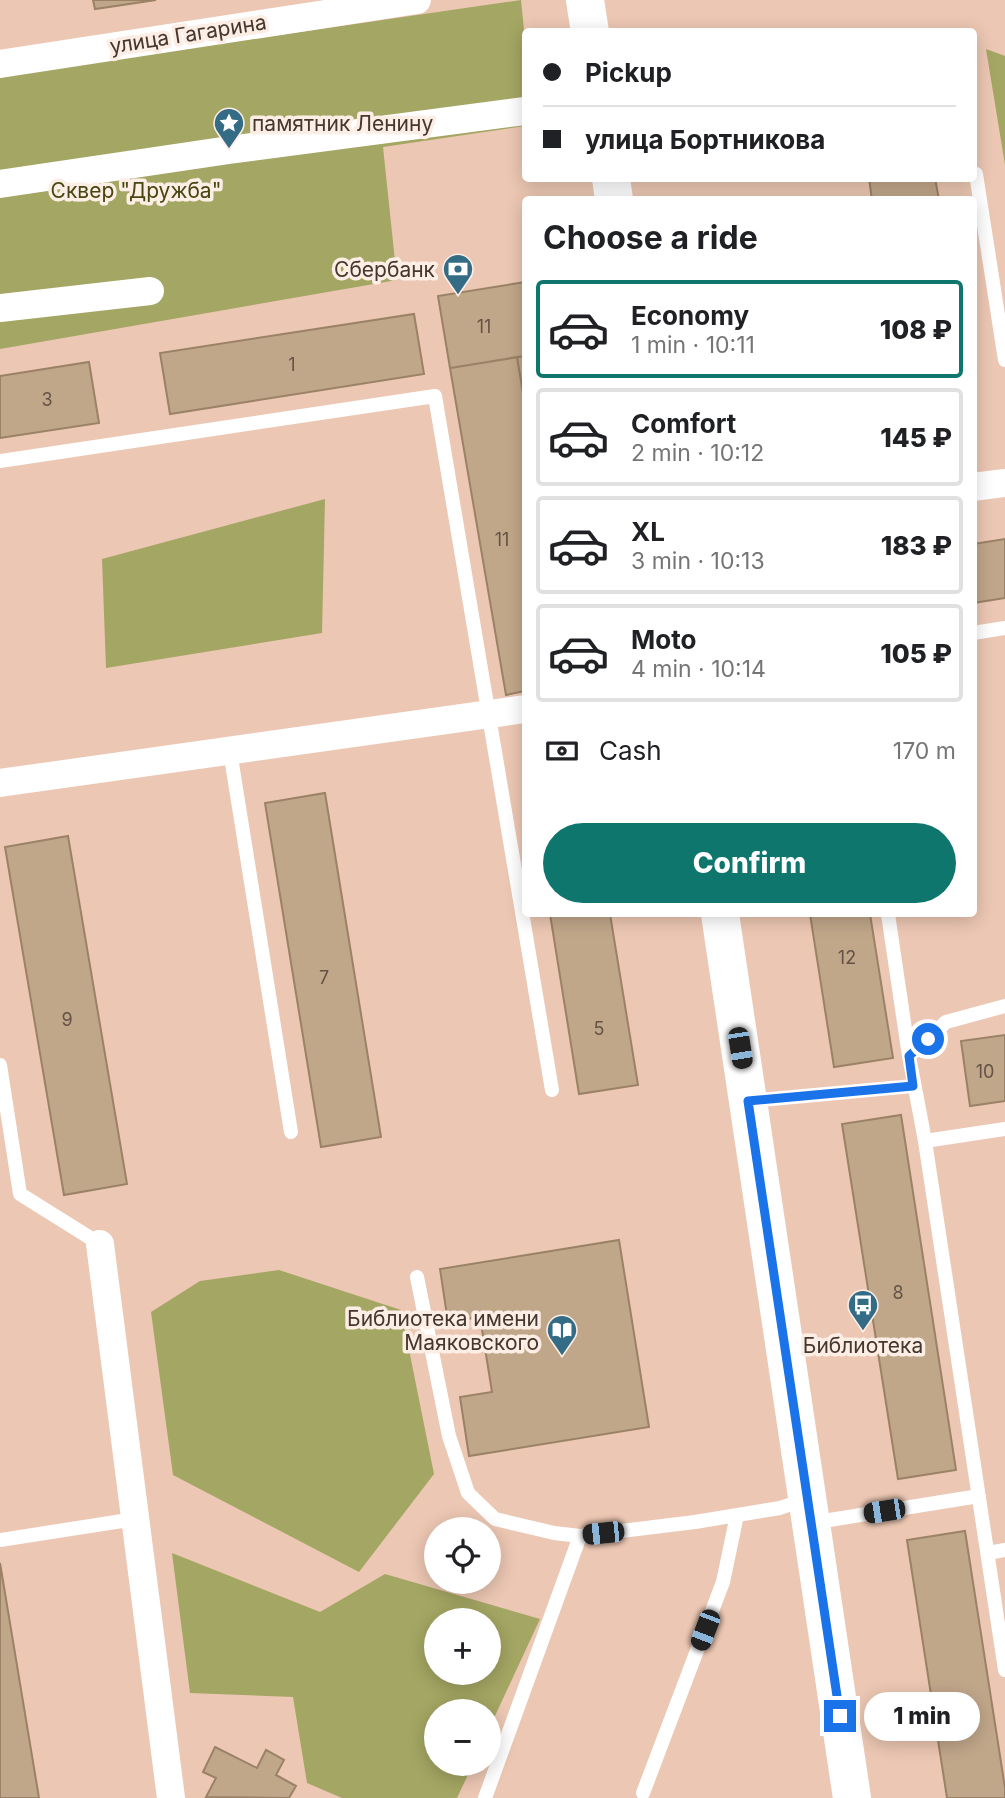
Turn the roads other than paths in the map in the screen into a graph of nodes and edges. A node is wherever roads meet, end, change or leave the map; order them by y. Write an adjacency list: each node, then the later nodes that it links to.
1 (417, 0): 4 (street, улица Гагарина)
2 (585, 0): 3 (street)
3 (589, 28)
4 (0, 64)
5 (522, 111): 7 (street)
6 (977, 180): 10 (lane)
7 (0, 184)
8 (150, 291): 9 (street)
9 (0, 308)
10 (1005, 360)
11 (0, 461): 17 (lane)
12 (1005, 483): 13 (street)
13 (977, 486)
14 (1005, 628): 15 (lane)
15 (977, 632)
16 (522, 709): 17 (street)
17 (490, 714): 18 (street); 20 (lane)
18 (230, 751): 19 (street); 31 (lane)
19 (0, 783)
20 (522, 908)
21 (523, 917): 28 (lane)
22 (720, 917): 29 (street)
23 (888, 917): 25 (lane)
24 (1005, 1006): 25 (lane)
25 (909, 1056): 27 (lane)
26 (0, 1065): 33 (lane)
27 (913, 1086): 29 (lane); 32 (lane)
28 (552, 1090)
29 (748, 1101): 36 (street)
30 (1005, 1129): 32 (lane)
31 (291, 1132)
32 (925, 1141): 35 (lane)
33 (100, 1244): 38 (street)
34 (417, 1277): 39 (lane)
35 (979, 1496): 36 (lane); 42 (lane)
36 (809, 1511): 37 (lane); 47 (street)
37 (737, 1515): 39 (lane); 44 (lane)
38 (135, 1519): 40 (lane); 45 (street)
39 (580, 1536): 46 (lane)
40 (0, 1540)
41 (1005, 1550): 42 (lane)
42 (988, 1553): 43 (lane)
43 (1005, 1670)
44 (643, 1793)
45 (171, 1798)
46 (485, 1798)
47 (852, 1798)

